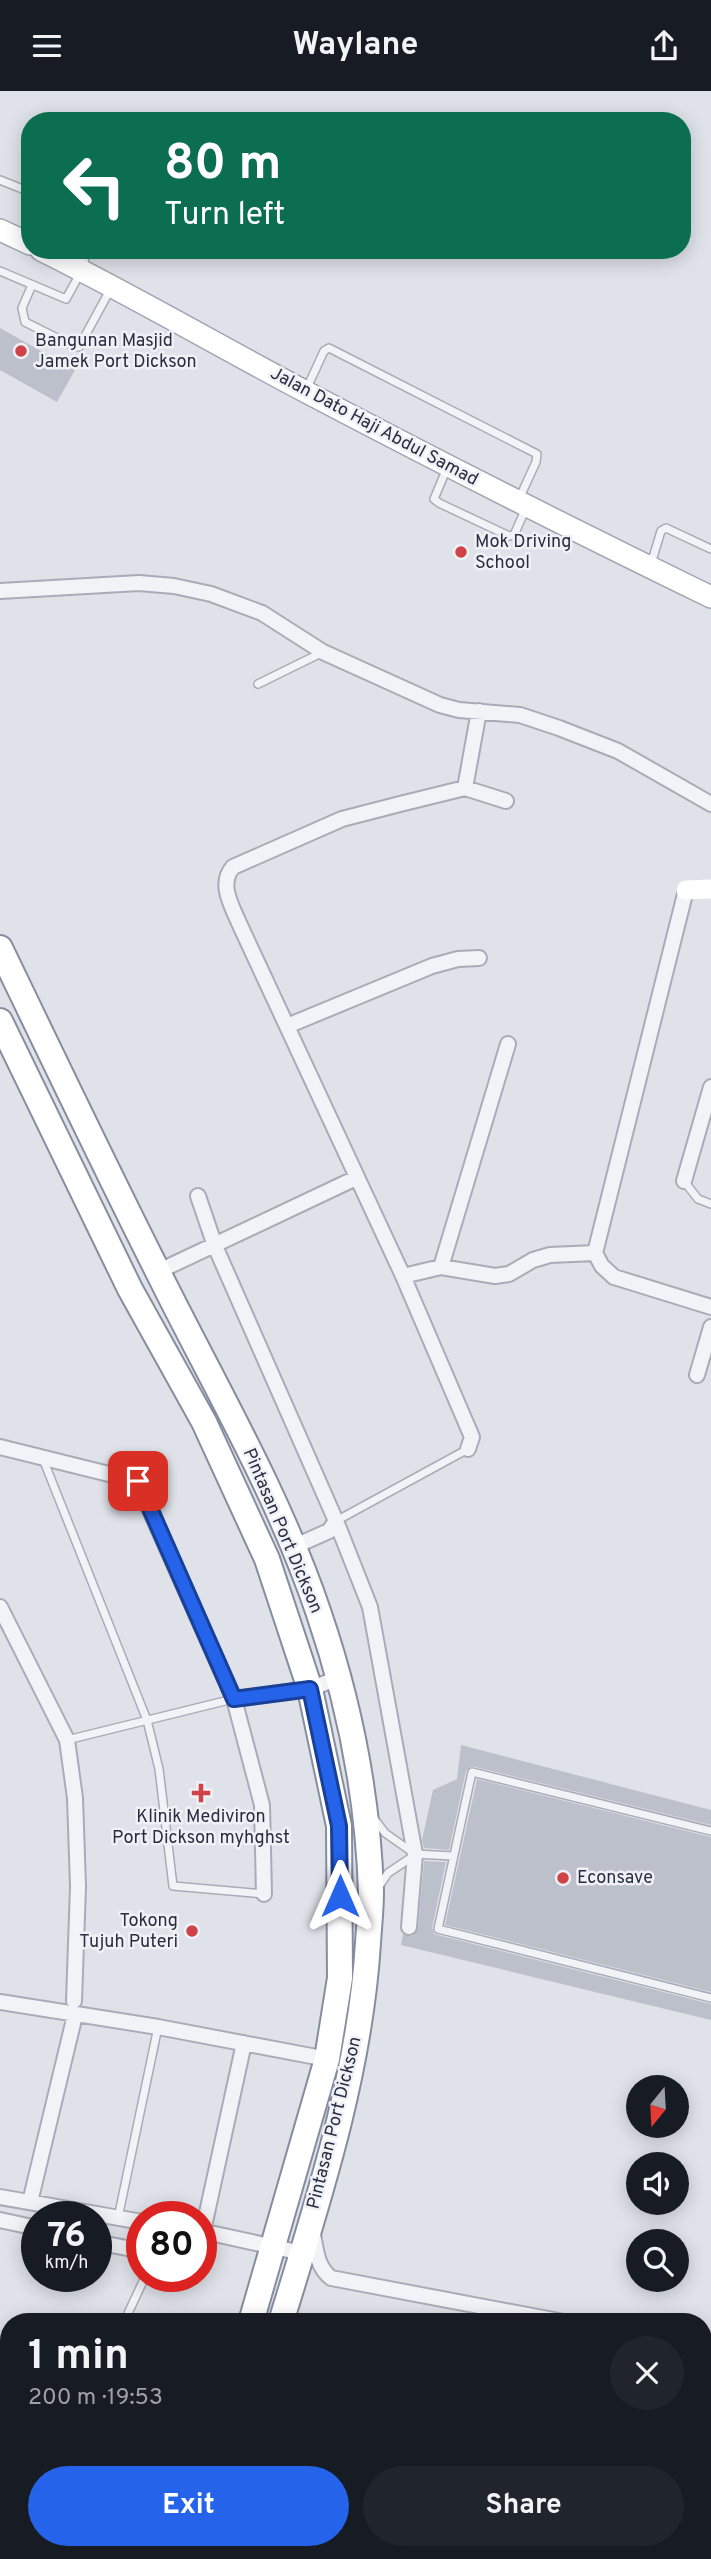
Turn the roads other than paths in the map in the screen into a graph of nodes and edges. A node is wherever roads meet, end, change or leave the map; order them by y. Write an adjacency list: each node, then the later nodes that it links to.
1 (0, 180): 2 (lane)
2 (21, 188)
3 (0, 230): 4 (main road)
4 (21, 240)
5 (84, 260): 7 (lane); 8 (main road, Jalan Dato Haji Abdul Samad)
6 (0, 271): 7 (lane)
7 (32, 285): 8 (lane)
8 (113, 285): 9 (main road, Jalan Dato Haji Abdul Samad)
9 (306, 391): 10 (main road, Jalan Dato Haji Abdul Samad); 11 (lane)
10 (448, 466): 11 (main road, Jalan Dato Haji Abdul Samad); 11 (lane)
11 (522, 505): 13 (main road, Jalan Dato Haji Abdul Samad)
12 (711, 549): 13 (lane)
13 (650, 567): 15 (main road, Jalan Dato Haji Abdul Samad)
14 (0, 591): 16 (street)
15 (711, 597)
16 (323, 652): 17 (lane); 18 (street)
17 (258, 684)
18 (479, 711): 19 (street); 21 (street)
19 (465, 788): 20 (street); 27 (street)
20 (506, 801)
21 (711, 804)
22 (711, 889): 23 (street)
23 (686, 890): 36 (street)
24 (0, 948): 38 (highway, Pintasan Port Dickson)
25 (480, 958): 27 (street)
26 (0, 1021): 32 (highway, Pintasan Port Dickson)
27 (287, 1026): 30 (street)
28 (508, 1044): 37 (street)
29 (711, 1087): 31 (street)
30 (356, 1178): 35 (street); 39 (street)
31 (684, 1181): 34 (lane)
32 (81, 1188): 38 (highway); 43 (highway, Pintasan Port Dickson)
33 (198, 1196): 35 (street)
34 (711, 1204)
35 (215, 1246): 38 (street); 47 (street)
36 (595, 1253): 37 (street); 40 (street)
37 (442, 1267): 39 (street)
38 (157, 1272): 43 (highway); 48 (highway, Pintasan Port Dickson)
39 (403, 1276): 45 (street)
40 (711, 1307)
41 (711, 1327): 42 (street)
42 (697, 1375)
43 (204, 1422): 51 (highway, Pintasan Port Dickson)
44 (0, 1447): 46 (street)
45 (468, 1449): 47 (lane)
46 (43, 1458): 52 (street); 53 (lane)
47 (337, 1521): 48 (street); 57 (street)
48 (293, 1547): 50 (highway, Pintasan Port Dickson)
49 (1, 1613): 54 (street)
50 (338, 1678): 51 (street); 55 (highway, Pintasan Port Dickson)
51 (310, 1689): 52 (street); 67 (highway, Pintasan Port Dickson)
52 (234, 1699): 53 (lane); 59 (street)
53 (147, 1720): 54 (lane); 59 (lane)
54 (68, 1740): 64 (street)
55 (359, 1774): 57 (lane); 60 (highway, Pintasan Port Dickson)
56 (711, 1831): 58 (lane)
57 (415, 1854): 58 (lane); 60 (lane); 61 (street)
58 (453, 1856): 62 (lane)
59 (264, 1894)
60 (370, 1913): 76 (highway, Pintasan Port Dickson)
61 (409, 1927)
62 (711, 1997)
63 (0, 2002): 64 (street)
64 (75, 2008): 65 (street); 70 (street)
65 (158, 2027): 66 (street); 73 (lane)
66 (244, 2043): 67 (street); 71 (street)
67 (327, 2059): 79 (highway, Pintasan Port Dickson)
68 (0, 2197): 69 (street)
69 (24, 2201)
70 (30, 2201)
71 (209, 2201)
72 (112, 2217): 73 (street)
73 (118, 2218): 74 (street)
74 (126, 2219)
75 (0, 2220): 77 (street)
76 (311, 2222): 80 (highway, Pintasan Port Dickson); 85 (street)
77 (21, 2225)
78 (217, 2234): 79 (street)
79 (274, 2246): 80 (street); 83 (highway, Pintasan Port Dickson)
80 (302, 2253): 84 (highway, Pintasan Port Dickson)
81 (138, 2292): 82 (lane)
82 (128, 2313)
83 (254, 2313)
84 (284, 2313)
85 (516, 2313)

